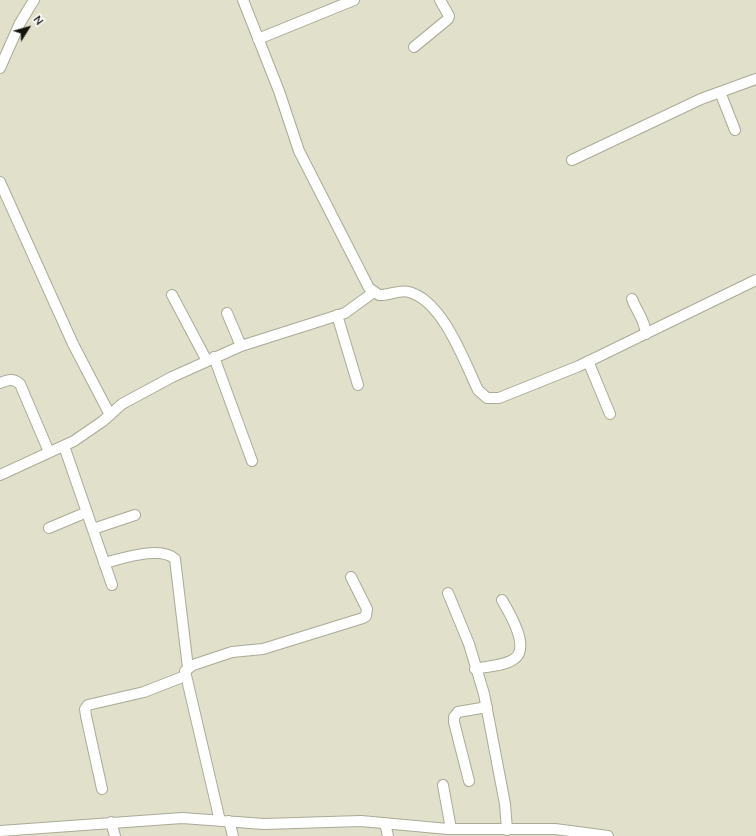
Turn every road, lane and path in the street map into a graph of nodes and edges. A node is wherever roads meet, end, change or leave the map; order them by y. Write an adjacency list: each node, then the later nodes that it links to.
1 (34, 0): 7 (street)
2 (243, 0): 5 (street)
3 (354, 0): 5 (street)
4 (440, 0): 6 (street)
5 (258, 40): 14 (street)
6 (414, 47)
7 (0, 68)
8 (756, 78): 9 (street)
9 (720, 92): 10 (street); 11 (street)
10 (735, 130)
11 (572, 160)
12 (0, 182): 26 (street)
13 (756, 282): 19 (street)
14 (374, 292): 18 (street); 22 (street)
15 (172, 295): 21 (street)
16 (632, 299): 19 (street)
17 (227, 313): 20 (street)
18 (337, 315): 20 (street); 24 (street)
19 (646, 334): 22 (street)
20 (241, 346): 21 (street)
21 (211, 359): 26 (street); 29 (street)
22 (588, 362): 25 (street)
23 (0, 383): 28 (street)
24 (358, 385)
25 (610, 414)
26 (110, 415): 27 (street)
27 (64, 446): 28 (street); 31 (street)
28 (49, 452): 30 (street)
29 (252, 461)
30 (0, 476)
31 (87, 512): 33 (street); 34 (street)
32 (135, 515): 34 (street)
33 (49, 528)
34 (93, 529): 35 (street)
35 (104, 563): 37 (street); 41 (street)
36 (351, 577): 41 (street)
37 (112, 585)
38 (448, 593): 40 (street)
39 (502, 600): 40 (street)
40 (476, 668): 42 (street)
41 (186, 672): 45 (street); 46 (street)
42 (487, 707): 43 (street); 50 (street)
43 (469, 781)
44 (443, 785): 49 (street)
45 (102, 789)
46 (225, 821): 47 (street); 48 (street); 54 (street)
47 (111, 822): 51 (street); 53 (street)
48 (385, 823): 52 (street); 55 (street)
49 (451, 829): 50 (street); 52 (street)
50 (507, 830): 56 (street)
51 (0, 831)
52 (433, 832)
53 (115, 836)
54 (233, 836)
55 (388, 836)
56 (608, 836)

